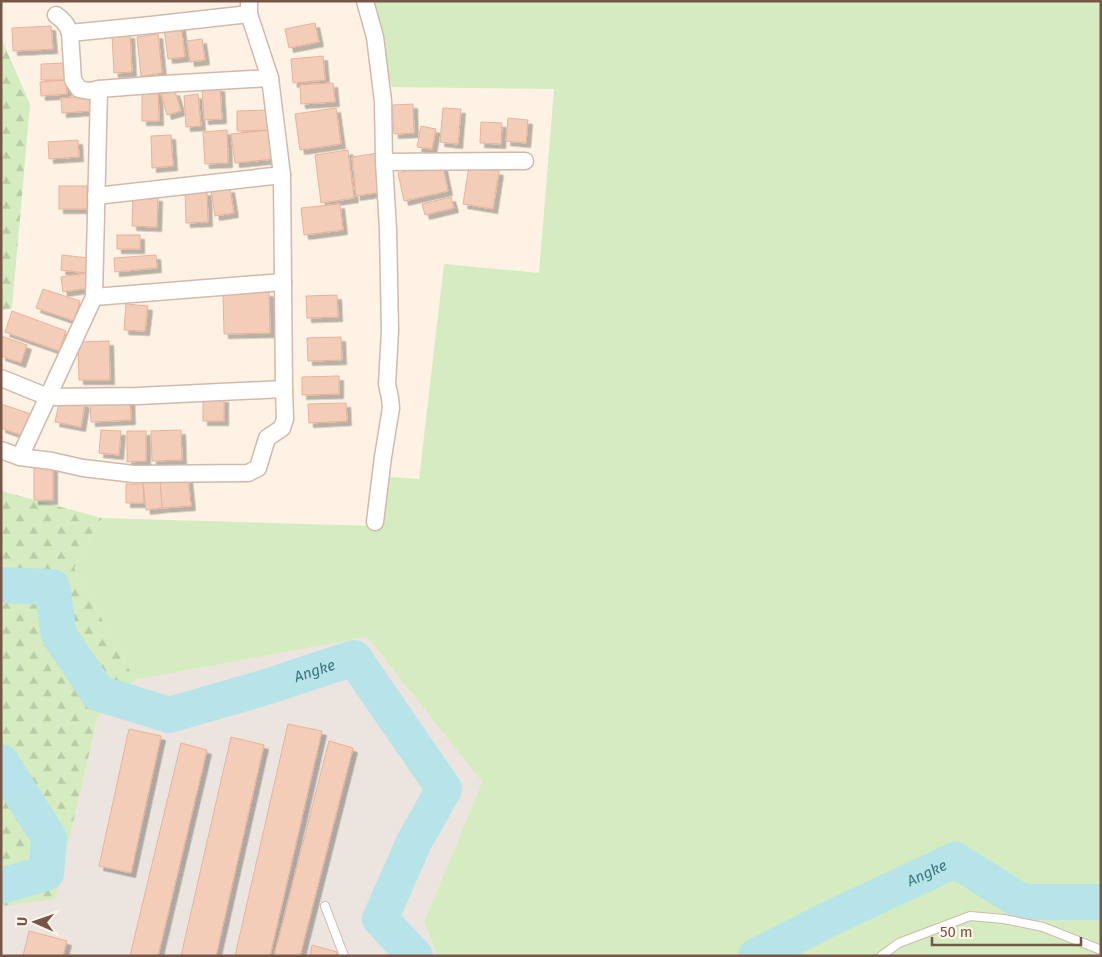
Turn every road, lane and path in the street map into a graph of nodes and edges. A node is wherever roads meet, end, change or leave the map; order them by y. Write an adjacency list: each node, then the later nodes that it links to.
1 (365, 1): 8 (street)
2 (249, 8): 4 (street); 5 (street)
3 (56, 15): 4 (street)
4 (70, 32): 6 (street)
5 (270, 78): 6 (street); 9 (street)
6 (99, 89): 10 (street)
7 (525, 161): 8 (street)
8 (384, 162): 18 (street)
9 (282, 176): 10 (street); 11 (street)
10 (96, 196): 12 (street)
11 (284, 282): 12 (street); 14 (street)
12 (94, 297): 15 (street)
13 (1, 378): 15 (street)
14 (284, 389): 15 (street); 17 (street)
15 (48, 398): 17 (street)
16 (1, 450): 17 (street)
17 (20, 457)
18 (375, 522)
19 (325, 906): 21 (lane)
20 (1101, 950): 22 (lane)
21 (344, 956)
22 (881, 956)

